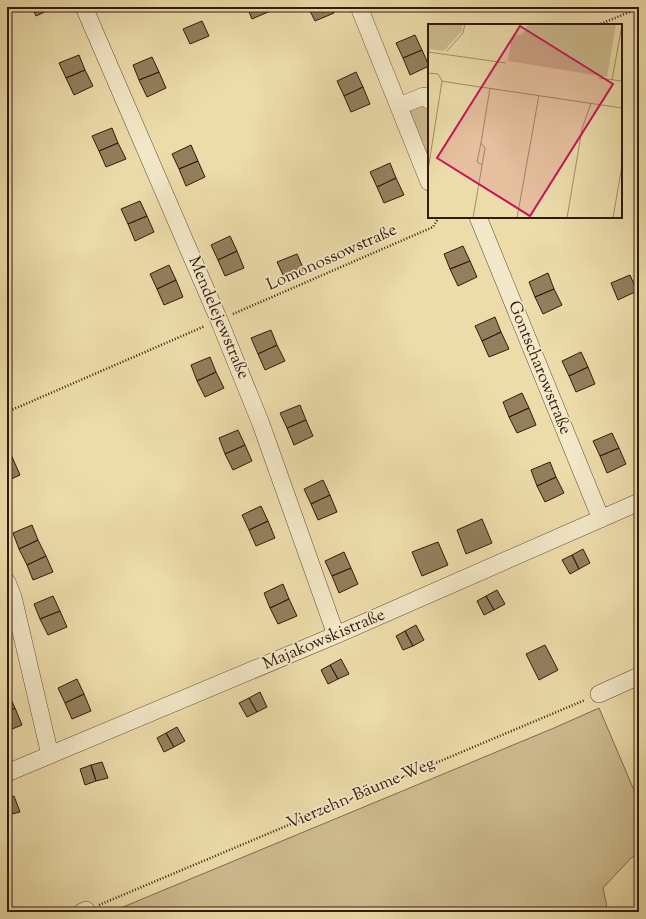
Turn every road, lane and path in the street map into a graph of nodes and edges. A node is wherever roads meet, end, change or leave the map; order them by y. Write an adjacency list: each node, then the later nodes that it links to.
1 (84, 7): 16 (street, Mendelejewstraße)
2 (359, 7): 6 (street)
3 (639, 8): 4 (path)
4 (600, 24)
5 (428, 99): 6 (street)
6 (399, 106): 7 (street)
7 (428, 179)
8 (438, 218): 10 (path, Lomonossowstraße)
9 (478, 218): 14 (street, Gontscharowstraße)
10 (229, 316)
11 (206, 326): 12 (path)
12 (7, 412)
13 (639, 502): 14 (street, Majakowskistraße)
14 (601, 519): 16 (street, Majakowskistraße)
15 (7, 582): 19 (street)
16 (336, 635): 19 (street, Majakowskistraße)
17 (639, 676): 18 (street)
18 (599, 694): 21 (path, Vierzehn-Bäume-Weg)
19 (50, 755): 20 (street, Majakowskistraße)
20 (7, 773)
21 (84, 911)

